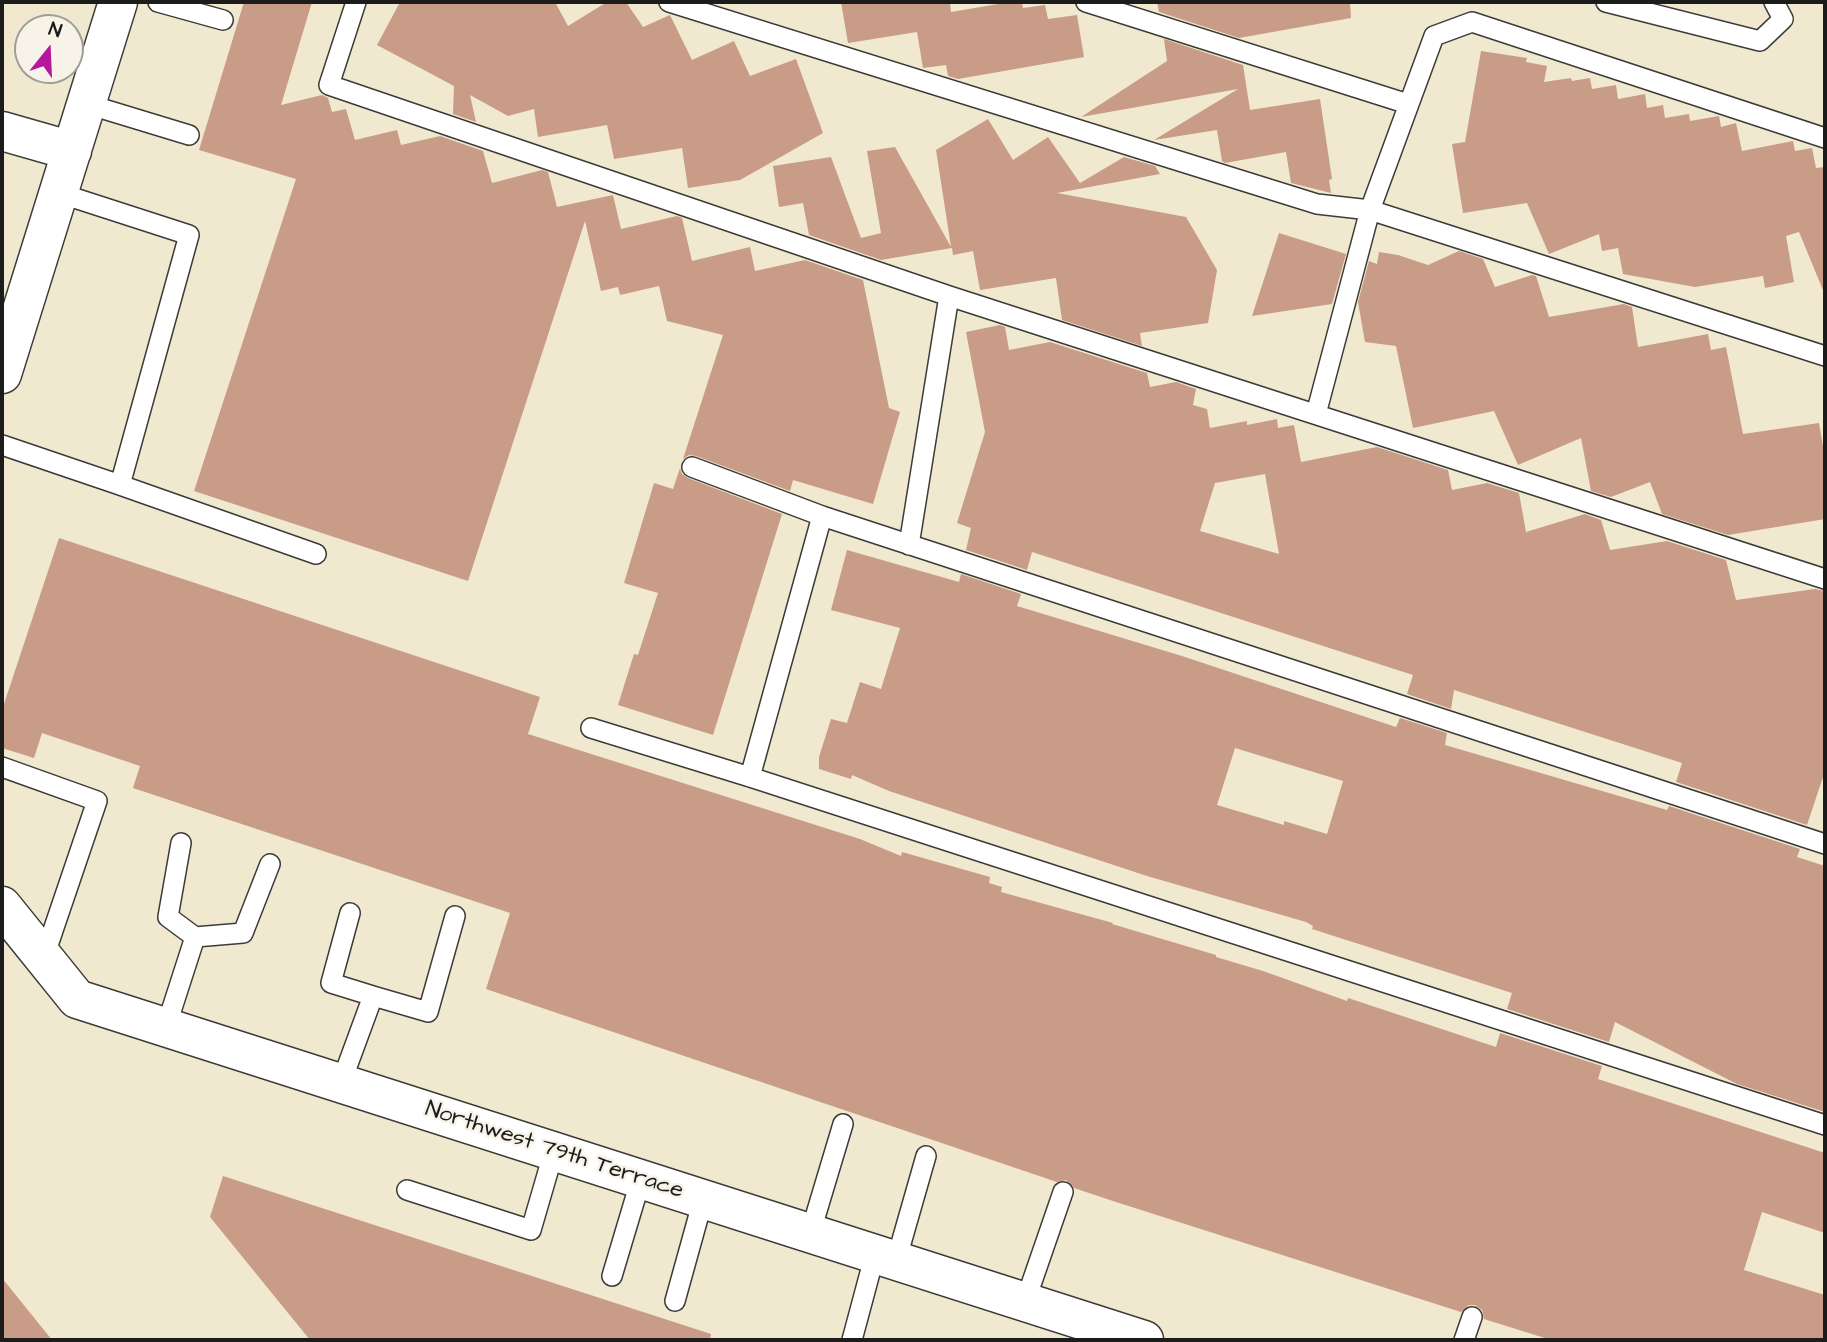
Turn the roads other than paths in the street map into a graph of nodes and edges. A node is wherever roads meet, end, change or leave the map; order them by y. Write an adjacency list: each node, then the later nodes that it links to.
1 (118, 2): 9 (street)
2 (159, 2): 8 (lane)
3 (356, 2): 17 (lane)
4 (669, 2): 16 (lane)
5 (1086, 2): 10 (lane)
6 (1606, 2): 7 (lane)
7 (1774, 2)
8 (223, 20)
9 (87, 104): 12 (lane); 14 (street)
10 (1408, 104): 13 (lane); 16 (lane)
11 (2, 131): 14 (street)
12 (189, 135)
13 (1825, 138)
14 (72, 151): 15 (street)
15 (59, 193): 19 (street); 23 (lane)
16 (1370, 210): 18 (lane); 20 (lane)
17 (949, 296): 20 (lane); 25 (lane)
18 (1825, 355)
19 (2, 374)
20 (1316, 414): 27 (lane)
21 (2, 445): 23 (lane)
22 (692, 467): 24 (lane)
23 (120, 485): 26 (lane)
24 (822, 516): 25 (lane); 30 (lane)
25 (909, 545): 32 (lane)
26 (316, 554)
27 (1825, 579)
28 (591, 728): 30 (lane)
29 (2, 767): 38 (lane)
30 (750, 777): 43 (lane)
31 (181, 843): 37 (lane)
32 (1825, 844)
33 (270, 864): 37 (lane)
34 (2, 906): 38 (street, Northwest 79th Terrace)
35 (351, 913): 39 (lane)
36 (455, 916): 39 (lane)
37 (195, 937): 40 (lane)
38 (44, 957): 40 (street, Northwest 79th Terrace)
39 (373, 996): 41 (lane)
40 (166, 1027): 41 (street, Northwest 79th Terrace)
41 (341, 1083): 44 (street, Northwest 79th Terrace)
42 (843, 1124): 50 (lane)
43 (1825, 1125)
44 (554, 1151): 46 (street, Northwest 79th Terrace); 47 (lane)
45 (926, 1156): 51 (lane)
46 (641, 1179): 49 (street, Northwest 79th Terrace); 52 (lane)
47 (407, 1190)
48 (1063, 1192): 54 (lane)
49 (703, 1199): 50 (street, Northwest 79th Terrace); 53 (lane)
50 (810, 1234): 51 (street, Northwest 79th Terrace)
51 (886, 1258): 54 (street, Northwest 79th Terrace); 57 (lane)
52 (612, 1276)
53 (675, 1301)
54 (1025, 1302): 56 (street, Northwest 79th Terrace)
55 (1472, 1317): 58 (lane)
56 (1132, 1338)
57 (852, 1340)
58 (1464, 1340)

